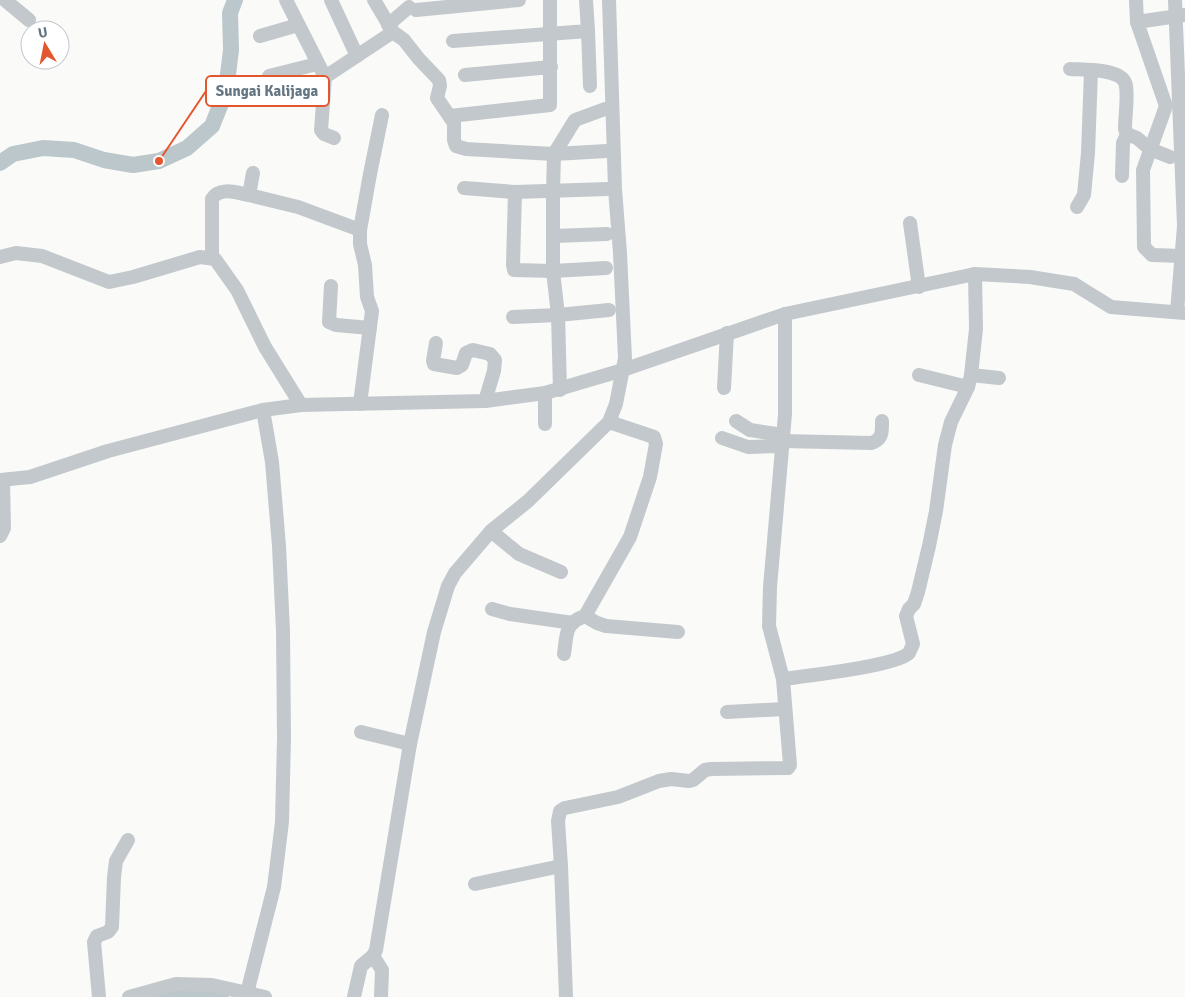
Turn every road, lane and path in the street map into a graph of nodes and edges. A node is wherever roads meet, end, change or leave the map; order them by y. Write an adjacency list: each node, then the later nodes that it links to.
1 (5, 0): 12 (street)
2 (286, 0): 14 (street)
3 (331, 0): 20 (street)
4 (374, 0): 15 (street)
5 (519, 0): 15 (street)
6 (550, 0): 17 (street)
7 (586, 0): 16 (street)
8 (609, 0): 67 (street)
9 (1136, 0): 13 (street)
10 (1175, 0): 11 (street)
11 (1180, 16): 13 (street); 29 (street)
12 (29, 20)
13 (1137, 22): 29 (street)
14 (298, 25): 18 (street); 21 (street)
15 (390, 28): 20 (street); 32 (street)
16 (588, 31): 17 (street); 28 (street)
17 (551, 34): 19 (street); 22 (street)
18 (260, 36)
19 (453, 41)
20 (358, 56): 27 (street)
21 (317, 64): 26 (street); 27 (street)
22 (551, 67): 25 (street); 32 (street)
23 (1070, 69): 24 (street)
24 (1091, 71): 33 (street); 46 (street)
25 (465, 75)
26 (270, 76)
27 (325, 77): 34 (street)
28 (590, 86)
29 (1172, 104): 37 (street); 38 (street)
30 (605, 109): 36 (street)
31 (382, 115): 48 (street)
32 (450, 116): 36 (street)
33 (1127, 134): 37 (street); 40 (street)
34 (334, 138)
35 (607, 151): 36 (street)
36 (554, 154): 44 (street)
37 (1148, 154): 38 (street); 51 (street)
38 (1176, 157): 51 (street)
39 (253, 173): 45 (street)
40 (1122, 176)
41 (464, 188): 43 (street)
42 (608, 188): 44 (street)
43 (515, 192): 44 (street); 55 (street)
44 (553, 192): 50 (street)
45 (249, 195): 48 (street); 53 (street)
46 (1077, 207)
47 (910, 223): 58 (street)
48 (360, 230): 64 (street)
49 (607, 234): 50 (street)
50 (554, 236): 55 (street)
51 (1182, 256): 60 (street)
52 (0, 257): 53 (street)
53 (212, 258): 76 (street)
54 (606, 268): 55 (street)
55 (554, 271): 62 (street)
56 (975, 274): 58 (street); 60 (street); 70 (street)
57 (331, 286): 64 (street)
58 (919, 287): 61 (street)
59 (610, 310): 62 (street)
60 (1181, 312)
61 (785, 314): 65 (street); 83 (street)
62 (558, 315): 63 (street); 72 (street)
63 (513, 317)
64 (370, 328): 75 (street)
65 (726, 333): 67 (street); 71 (street)
66 (436, 343): 74 (street)
67 (623, 370): 72 (street); 80 (street)
68 (919, 374): 70 (street)
69 (999, 378): 70 (street)
70 (970, 381): 93 (street)
71 (724, 388)
72 (560, 390): 73 (street)
73 (544, 393): 74 (street); 81 (street)
74 (485, 401): 75 (street)
75 (360, 404): 76 (street)
76 (301, 406): 77 (street)
77 (262, 410): 84 (street); 102 (street)
78 (736, 421): 83 (street)
79 (882, 421): 83 (street)
80 (608, 422): 85 (street); 89 (street)
81 (545, 424)
82 (722, 438): 83 (street)
83 (783, 441): 93 (street)
84 (2, 480): 86 (street)
85 (491, 531): 87 (street); 97 (street)
86 (0, 536)
87 (561, 572)
88 (492, 609): 90 (street)
89 (585, 616): 90 (street); 91 (street)
90 (572, 622): 92 (street)
91 (678, 632)
92 (564, 654)
93 (783, 679): 94 (street)
94 (784, 709): 95 (street); 99 (street)
95 (727, 712)
96 (361, 732): 97 (street)
97 (410, 744): 101 (street)
98 (128, 840): 103 (street)
99 (561, 866): 100 (street); 108 (street)
100 (475, 884)
101 (373, 956): 106 (street); 107 (street)
102 (246, 994): 104 (street); 105 (street)
103 (99, 997)
104 (129, 997)
105 (265, 997)
106 (354, 997)
107 (381, 997)
108 (566, 997)

